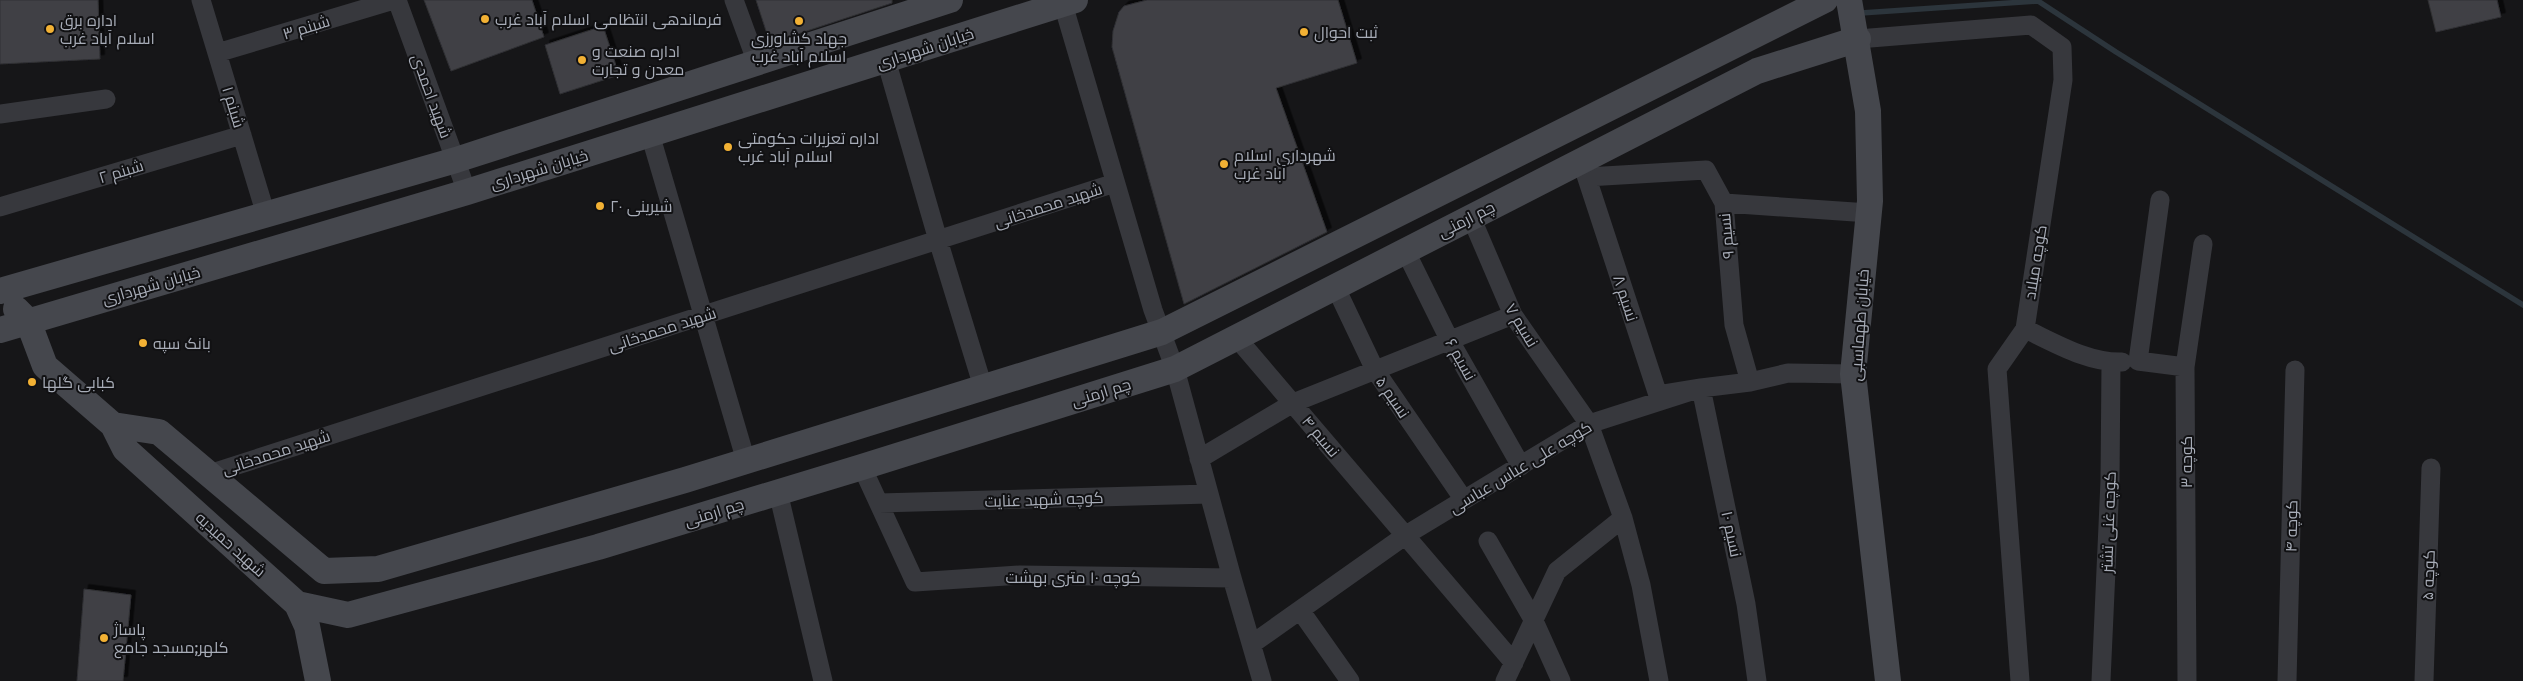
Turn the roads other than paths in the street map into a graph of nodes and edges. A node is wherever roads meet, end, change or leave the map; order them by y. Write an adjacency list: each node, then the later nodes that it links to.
1 (201, 0): 9 (street, شبنم ۱)
2 (396, 0): 9 (street, شبنم ۳); 16 (street, شهید احمدی)
3 (734, 0): 11 (street)
4 (950, 0): 11 (street, خیابان شهرداری)
5 (1825, 0): 36 (street)
6 (1849, 0): 8 (street, خیابان طهماسبی)
7 (1070, 2): 10 (street, خیابان شهرداری); 18 (street)
8 (1857, 34): 17 (street, چم ارمنی); 23 (street, خیابان طهماسبی); 34 (street, کوچه میلاد)
9 (217, 53): 15 (street, شبنم ۱)
10 (886, 60): 14 (street, خیابان شهرداری); 26 (street)
11 (757, 63): 16 (street, خیابان شهرداری)
12 (106, 100): 13 (street)
13 (0, 114)
14 (650, 134): 19 (street, خیابان شهرداری); 32 (street)
15 (242, 135): 22 (street, شبنم ۲); 24 (street, شبنم ۱)
16 (456, 160): 19 (street, شهید احمدی); 24 (street, خیابان شهرداری)
17 (1584, 169): 21 (street); 25 (street, چم ارمنی); 48 (street, نسیم ۸)
18 (1115, 183): 26 (street, شهید محمدخانی); 36 (street)
19 (467, 192): 33 (street, خیابان شهرداری)
20 (2160, 200): 39 (street)
21 (1724, 203): 23 (street, نسیم ۹); 46 (street, نسیم ۹)
22 (0, 207)
23 (1869, 213): 45 (street, خیابان طهماسبی)
24 (266, 215): 30 (street, خیابان شهرداری)
25 (1471, 217): 28 (street, چم ارمنی); 31 (street, نسیم ۷)
26 (938, 240): 32 (street, شهید محمدخانی); 47 (street)
27 (2203, 244): 41 (street, کوچه ۳)
28 (1405, 250): 29 (street, چم ارمنی); 38 (street, نسیم ۶)
29 (1335, 286): 37 (street, چم ارمنی); 43 (street, نسیم ۵)
30 (0, 291): 33 (street)
31 (1513, 315): 38 (street); 50 (street, نسیم ۷)
32 (704, 316): 53 (street); 57 (street, شهید محمدخانی)
33 (28, 321): 35 (street, خیابان شهرداری); 51 (street, شهید حمیدیه)
34 (2024, 329): 40 (street); 81 (street, کوچه میلاد)
35 (0, 330)
36 (1162, 332): 42 (street); 47 (street)
37 (1236, 337): 42 (street, چم ارمنی); 49 (street, نسیم ۴)
38 (1450, 340): 43 (street); 54 (street, نسیم ۶)
39 (2138, 361): 40 (street); 41 (street)
40 (2111, 362): 82 (street, کوچه غنی تشتر)
41 (2185, 367): 83 (street, کوچه ۳)
42 (1175, 369): 52 (street); 55 (street, چم ارمنی)
43 (1375, 370): 49 (street); 60 (street, نسیم ۵)
44 (2295, 370): 84 (street, کوچه ۴)
45 (1853, 374): 46 (street, کوچه علی عباس عباسی); 80 (street, خیابان طهماسبی)
46 (1750, 382): 48 (street, کوچه علی عباس عباسی)
47 (983, 388): 53 (street)
48 (1700, 388): 50 (street, کوچه علی عباس عباسی); 79 (street, نسیم ۱۰)
49 (1293, 403): 52 (street); 63 (street, نسیم ۴)
50 (1589, 424): 54 (street, کوچه علی عباس عباسی); 62 (street, نسیم ۷)
51 (114, 425): 57 (street); 67 (street, شهید حمیدیه)
52 (1199, 458): 59 (street)
53 (746, 461): 65 (street)
54 (1521, 466): 60 (street, کوچه علی عباس عباسی)
55 (862, 467): 58 (street, چم ارمنی); 61 (street)
56 (2431, 468): 85 (street, کوچه ۵)
57 (209, 474): 65 (street)
58 (778, 492): 67 (street, چم ارمنی); 73 (street)
59 (1209, 494): 61 (street, کوچه شهید عنایت); 66 (street)
60 (1464, 500): 63 (street, کوچه علی عباس عباسی)
61 (879, 503): 66 (street, کوچه ۱۰ متری بهشت)
62 (1623, 518): 69 (street); 78 (street, نسیم ۷)
63 (1406, 535): 68 (street, کوچه علی عباس عباسی); 71 (street, نسیم ۴)
64 (1488, 541): 69 (street)
65 (324, 570): 67 (street)
66 (1232, 578): 70 (street)
67 (297, 604): 72 (street, شهید حمیدیه)
68 (1300, 610): 70 (street, کوچه علی عباس عباسی); 75 (street)
69 (1534, 621): 71 (street); 77 (street)
70 (1252, 644): 74 (street)
71 (1514, 663): 76 (street)
72 (318, 681)
73 (823, 681)
74 (1262, 681)
75 (1350, 681)
76 (1505, 681)
77 (1560, 681)
78 (1658, 681)
79 (1757, 681)
80 (1888, 681)
81 (2020, 681)
82 (2102, 681)
83 (2187, 681)
84 (2287, 681)
85 (2424, 681)

